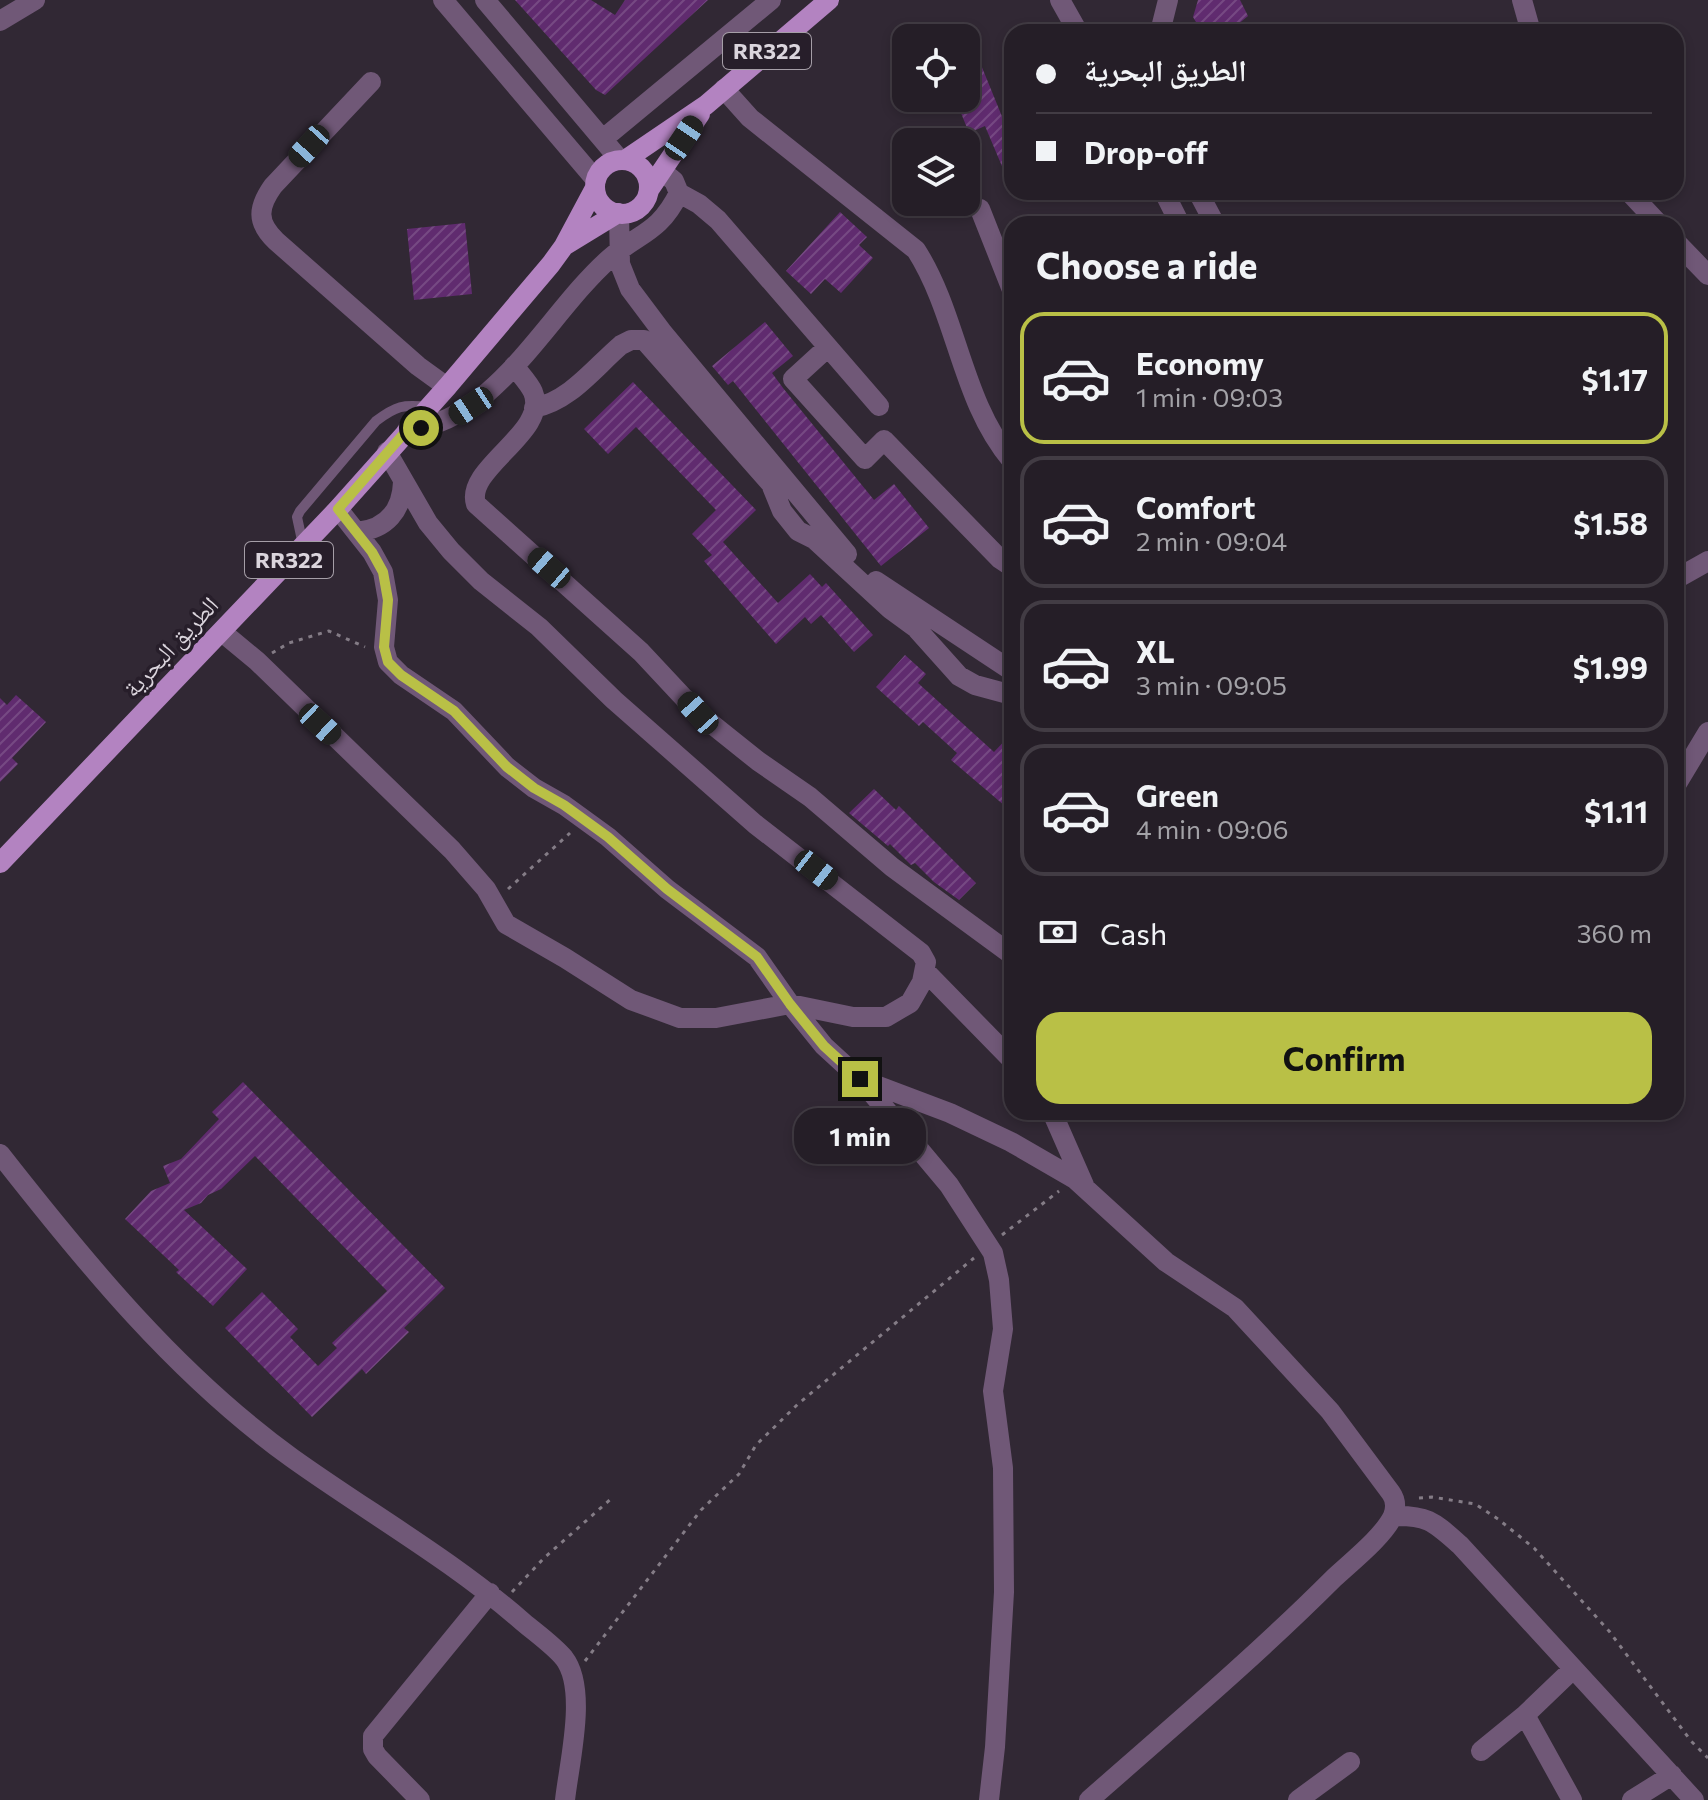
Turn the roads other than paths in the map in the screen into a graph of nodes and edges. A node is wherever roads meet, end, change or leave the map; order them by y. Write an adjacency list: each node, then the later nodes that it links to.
1 (35, 0): 9 (street)
2 (485, 0): 16 (street)
3 (771, 0): 16 (street)
4 (829, 0): 14 (main road, RR322)
5 (1060, 0): 10 (street)
6 (1168, 0): 11 (street)
7 (1522, 0): 12 (street)
8 (455, 4): 19 (street)
9 (0, 21)
10 (1074, 24)
11 (1162, 24)
12 (1529, 24)
13 (371, 82): 33 (street)
14 (724, 89): 15 (main road, RR322); 38 (street)
15 (706, 105): 17 (main road, RR322); 18 (main road, RR322)
16 (603, 139): 17 (street)
17 (623, 160): 19 (main road, RR322); 20 (main road)
18 (662, 171): 20 (main road, RR322); 21 (street)
19 (596, 184): 24 (main road); 26 (main road, الطريق البحرية / RR322)
20 (649, 190): 24 (main road, RR322)
21 (679, 193): 27 (street); 31 (street)
22 (1636, 200): 25 (street)
23 (980, 209): 29 (street)
24 (618, 213): 26 (main road, الطريق البحرية / RR322); 27 (street)
25 (1652, 216)
26 (564, 246): 33 (main road, الطريق البحرية / RR322)
27 (620, 250): 32 (street); 48 (street)
28 (1684, 250): 30 (street)
29 (1004, 270)
30 (1708, 275)
31 (828, 347): 34 (street); 45 (street)
32 (514, 366): 36 (street); 37 (street)
33 (447, 387): 35 (main road, الطريق البحرية / RR322)
34 (879, 406)
35 (428, 407): 37 (main road, الطريق البحرية / RR322); 43 (lane)
36 (534, 408): 49 (street); 53 (street)
37 (407, 430): 39 (main road, الطريق البحرية / RR322)
38 (1004, 450)
39 (387, 452): 40 (street); 41 (main road, الطريق البحرية / RR322)
40 (403, 482): 42 (street); 54 (street)
41 (338, 509): 42 (street); 43 (main road, الطريق البحرية / RR322)
42 (357, 532): 55 (street)
43 (303, 545): 47 (main road, الطريق البحرية / RR322)
44 (1708, 561): 46 (street)
45 (1004, 562)
46 (1684, 574)
47 (222, 632): 52 (main road, الطريق البحرية / RR322); 55 (street)
48 (1004, 666)
49 (1004, 693)
50 (1708, 732): 51 (street)
51 (1684, 772)
52 (0, 863)
53 (1004, 949)
54 (926, 972): 55 (street); 56 (street)
55 (790, 1004): 57 (street)
56 (1004, 1052)
57 (860, 1079): 60 (street); 70 (street)
58 (1055, 1120): 60 (street)
59 (0, 1154): 62 (street)
60 (1080, 1183): 61 (street)
61 (1394, 1508): 63 (street); 71 (street)
62 (496, 1598): 68 (street); 69 (street)
63 (1573, 1669): 64 (street); 67 (street)
64 (1525, 1715): 65 (street); 73 (street)
65 (1481, 1751)
66 (1350, 1762): 72 (street)
67 (1672, 1775): 74 (street); 75 (street)
68 (420, 1800)
69 (565, 1800)
70 (989, 1800)
71 (1089, 1800)
72 (1298, 1800)
73 (1572, 1800)
74 (1632, 1800)
75 (1694, 1800)

